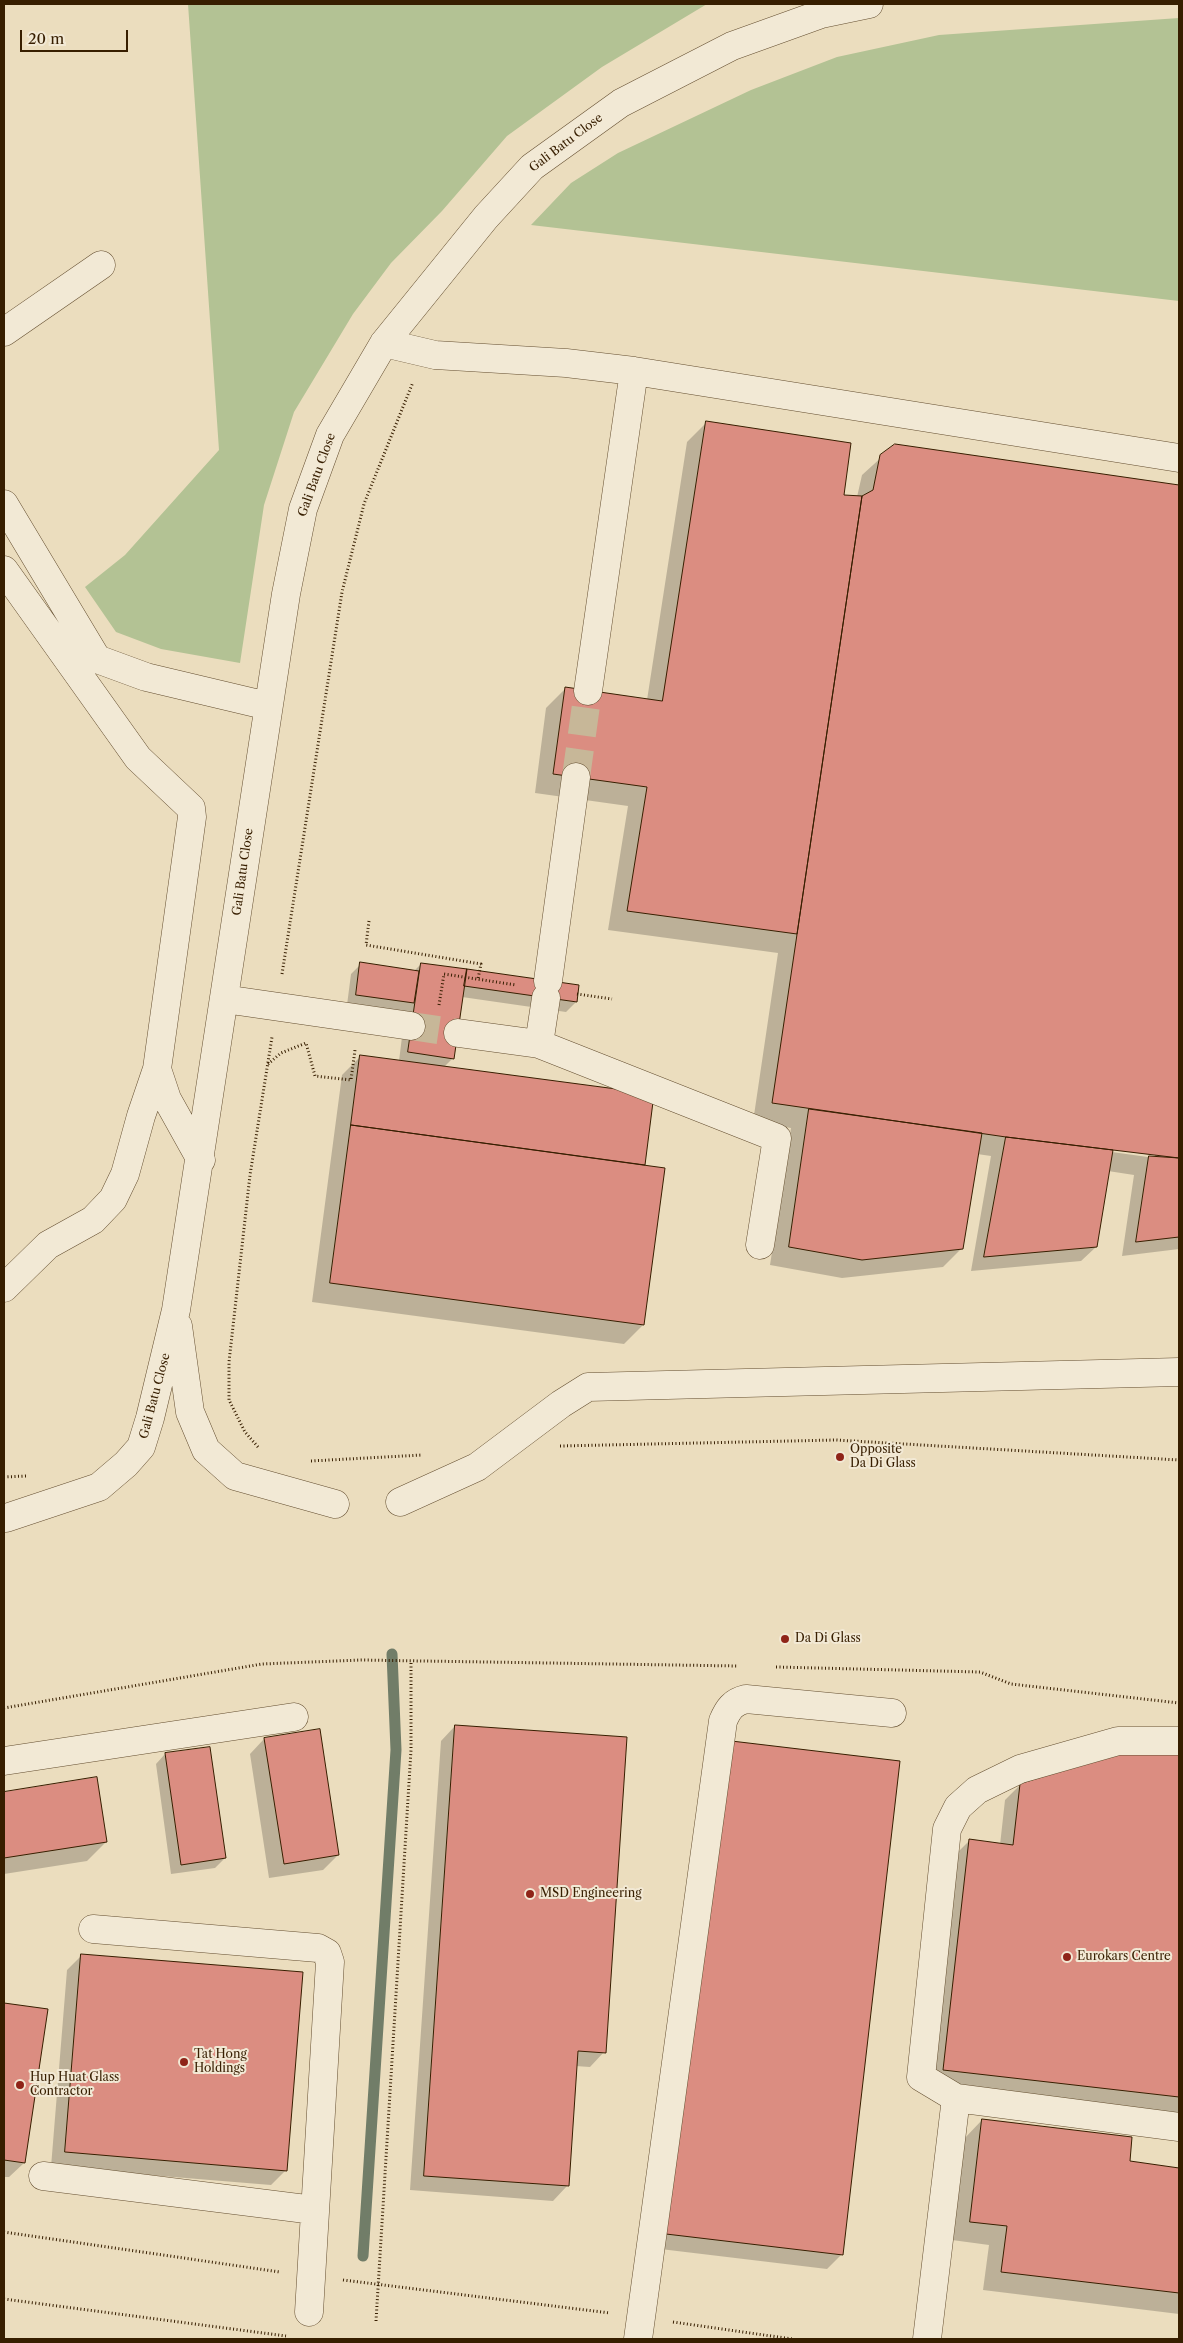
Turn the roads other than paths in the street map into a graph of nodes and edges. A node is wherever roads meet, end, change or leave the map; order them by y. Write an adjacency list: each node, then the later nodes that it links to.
1 (869, 4): 4 (street, Gali Batu Close)
2 (101, 266): 3 (street)
3 (4, 332)
4 (384, 343): 5 (street); 10 (street, Gali Batu Close)
5 (634, 371): 6 (street); 9 (street)
6 (1179, 458)
7 (4, 504): 10 (street)
8 (4, 570): 16 (street)
9 (588, 691)
10 (268, 706): 12 (street, Gali Batu Close)
11 (576, 777): 15 (street)
12 (224, 999): 13 (street); 17 (street, Gali Batu Close)
13 (411, 1026)
14 (458, 1033): 15 (street)
15 (539, 1044): 18 (street)
16 (158, 1069): 17 (street); 19 (street)
17 (201, 1160): 20 (street, Gali Batu Close)
18 (760, 1245)
19 (4, 1288)
20 (176, 1310): 23 (street, Gali Batu Close); 24 (street, Gali Batu Close)
21 (1179, 1372): 22 (street)
22 (400, 1502)
23 (335, 1504)
24 (6, 1518)
25 (892, 1713): 35 (street)
26 (294, 1717): 28 (street)
27 (1179, 1741): 30 (street)
28 (4, 1761)
29 (93, 1929): 33 (street)
30 (956, 2098): 31 (street); 36 (street)
31 (1179, 2127)
32 (43, 2176): 33 (street)
33 (314, 2210): 34 (street)
34 (309, 2312)
35 (640, 2328)
36 (927, 2339)

